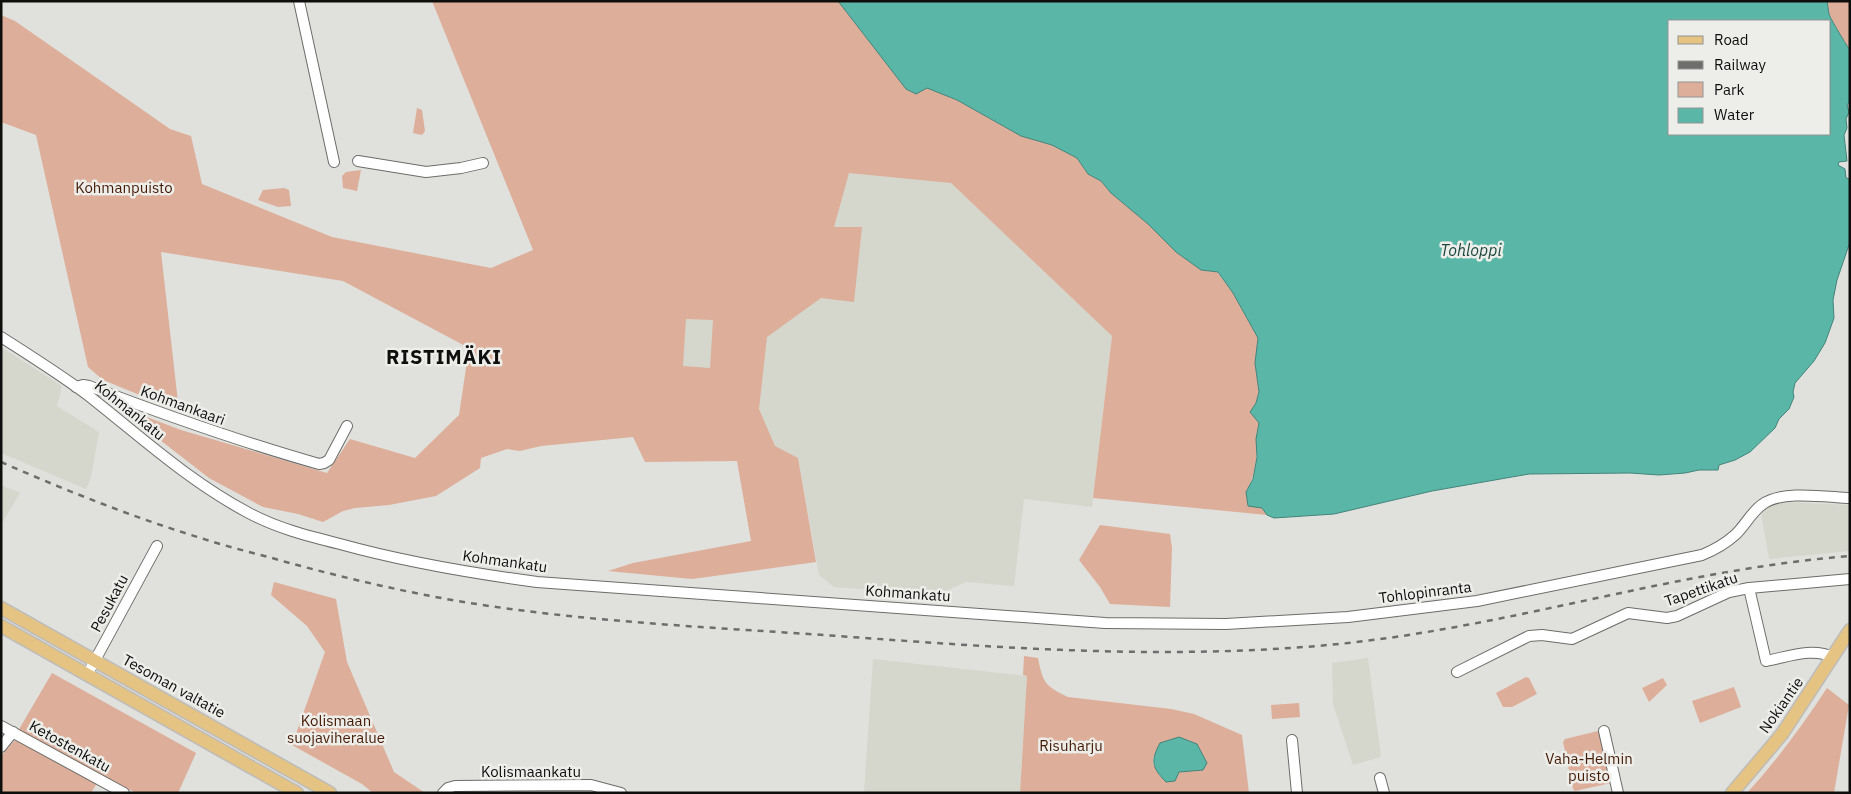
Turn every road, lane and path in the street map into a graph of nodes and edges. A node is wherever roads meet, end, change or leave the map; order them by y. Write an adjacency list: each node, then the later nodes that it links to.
1 (299, 1): 3 (street)
2 (358, 161): 4 (street)
3 (334, 162)
4 (483, 163)
5 (1, 338): 6 (street, Kohmankaari)
6 (76, 386): 7 (street, Kohmankaari); 13 (street, Kohmankatu)
7 (347, 426)
8 (1850, 498): 13 (street, Tohlopinranta)
9 (157, 546): 17 (street, Pesukatu)
10 (1850, 579): 11 (street, Tapettikatu)
11 (1749, 588): 16 (street); 18 (street, Tapettikatu)
12 (1, 608): 17 (main road, Tesoman valtatie)
13 (979, 613)
14 (1, 626): 19 (main road)
15 (1850, 630): 16 (main road, Nokiantie)
16 (1833, 657): 34 (main road, Nokiantie)
17 (95, 660): 19 (street, Pesukatu); 28 (main road, Tesoman valtatie)
18 (1457, 672)
19 (87, 675): 27 (main road)
20 (1, 726): 22 (street, Ketostenkatu)
21 (1604, 731): 33 (street)
22 (13, 732): 24 (street); 26 (street, Ketostenkatu)
23 (1292, 740): 31 (street)
24 (1, 747)
25 (1380, 778): 32 (street)
26 (124, 793)
27 (297, 793)
28 (330, 793)
29 (443, 793): 30 (street, Kolismaankatu)
30 (621, 793)
31 (1297, 793)
32 (1384, 793)
33 (1618, 793)
34 (1732, 793)

